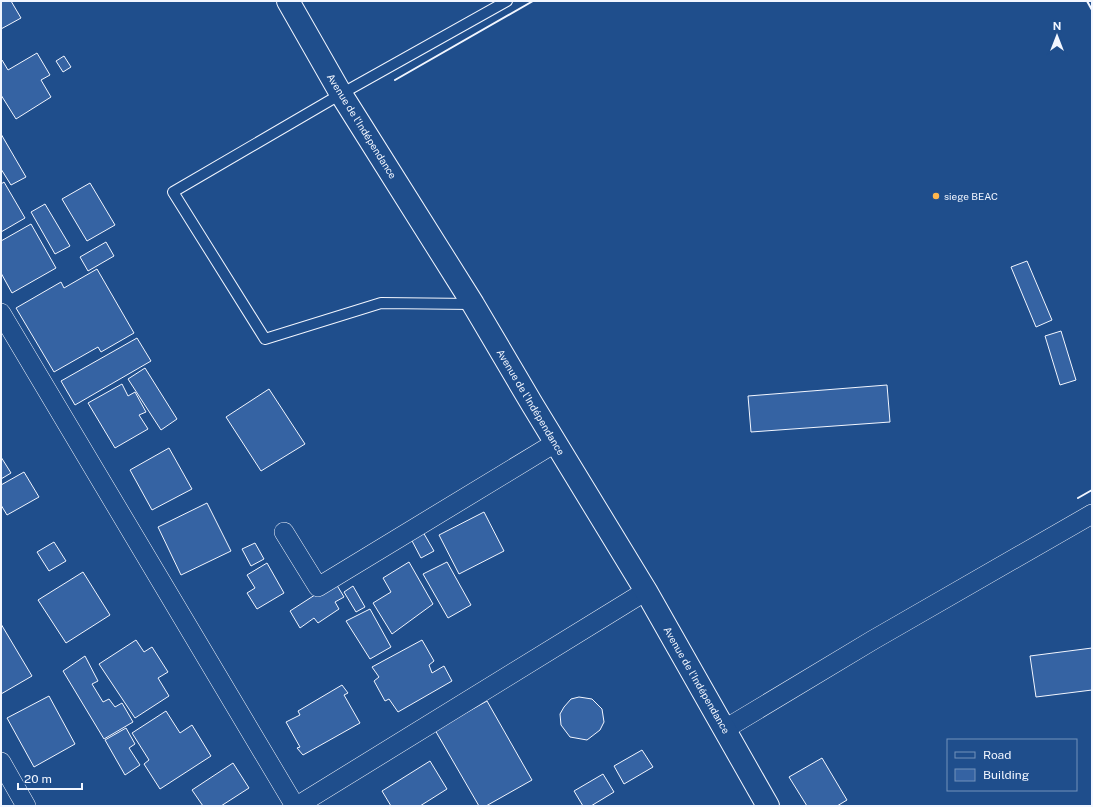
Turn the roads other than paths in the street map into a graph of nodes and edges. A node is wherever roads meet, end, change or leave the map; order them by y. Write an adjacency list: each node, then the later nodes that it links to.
1 (288, 1): 3 (main road, Avenue de l'Indépendance)
2 (507, 1): 3 (lane)
3 (341, 94): 4 (main road, Avenue de l'Indépendance); 4 (lane)
4 (474, 304): 6 (main road, Avenue de l'Indépendance)
5 (1, 313): 13 (street)
6 (555, 443): 8 (street); 9 (main road, Avenue de l'Indépendance)
7 (1092, 514): 10 (street)
8 (284, 532)
9 (646, 591): 10 (main road, Avenue de l'Indépendance); 13 (street)
10 (724, 729): 14 (main road, Avenue de l'Indépendance)
11 (1, 762): 12 (street)
12 (26, 806)
13 (296, 806)
14 (768, 806)

